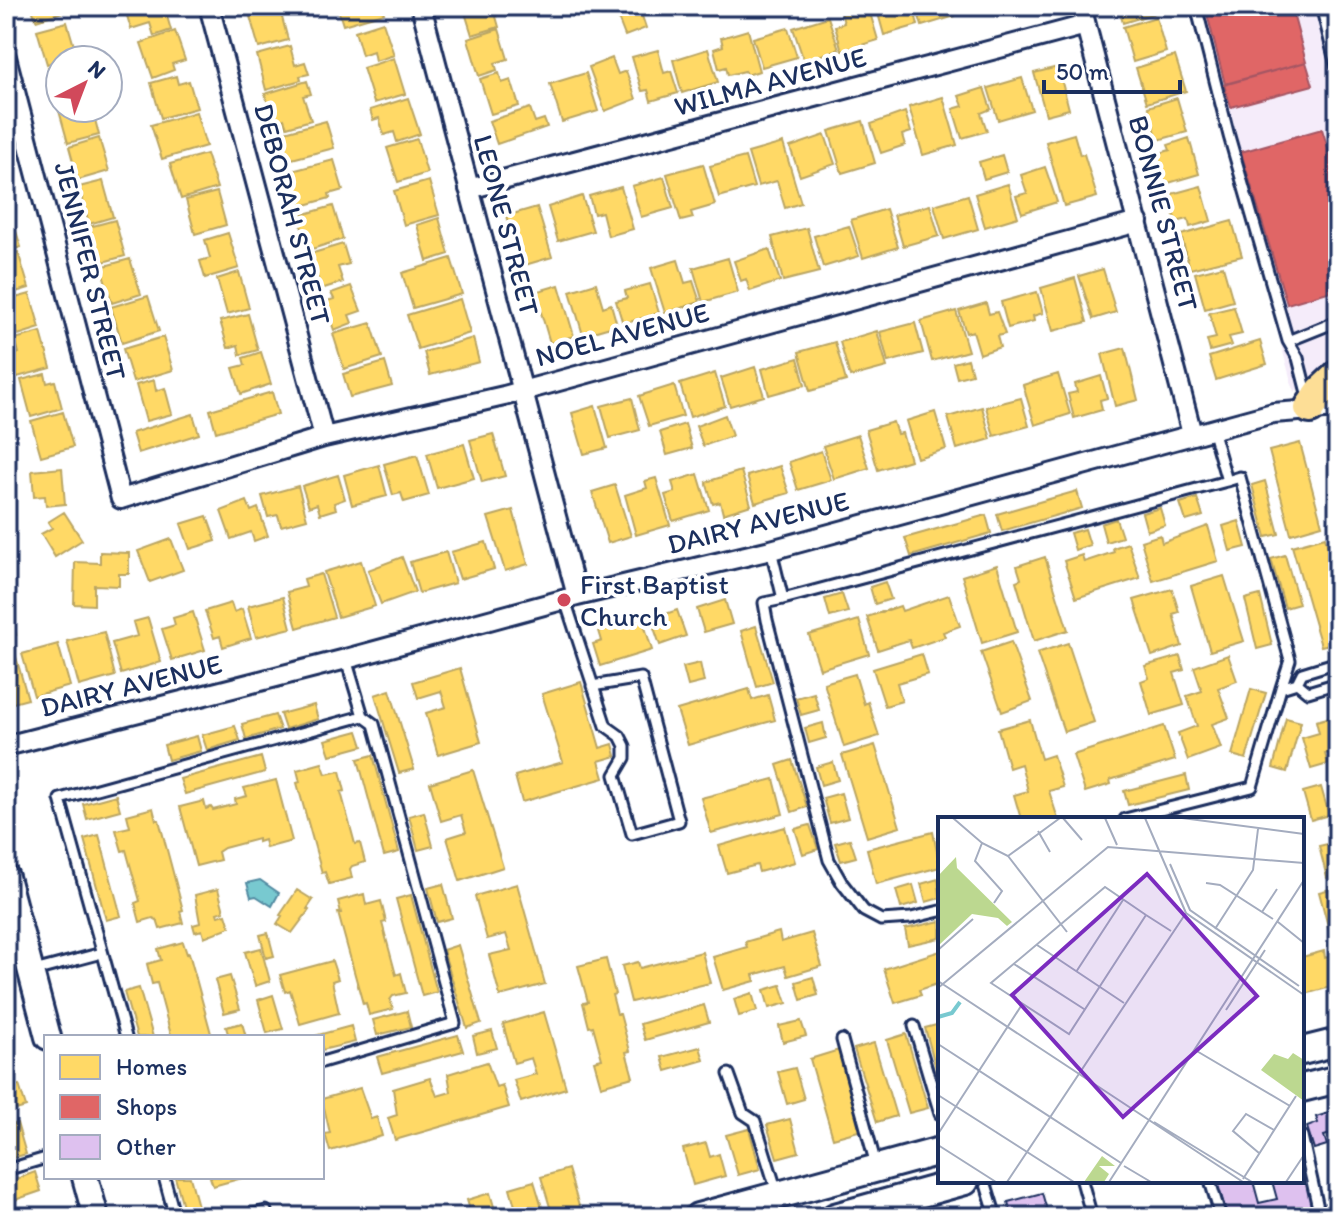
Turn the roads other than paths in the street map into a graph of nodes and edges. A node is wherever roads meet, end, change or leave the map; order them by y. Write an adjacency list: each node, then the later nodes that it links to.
1 (209, 6): 19 (street, DEBORAH STREET)
2 (421, 6): 10 (street, LEONE STREET)
3 (1081, 6): 6 (street, BONNIE STREET)
4 (1196, 6): 13 (lane)
5 (1321, 6): 8 (lane)
6 (1086, 25): 10 (street, WILMA AVENUE); 11 (street, BONNIE STREET)
7 (6, 57): 9 (street, JENNIFER STREET)
8 (1338, 73)
9 (11, 98): 21 (street, JENNIFER STREET)
10 (469, 189): 15 (street, LEONE STREET)
11 (1138, 222): 15 (street, NOEL AVENUE); 18 (street, BONNIE STREET)
12 (1338, 321): 13 (lane)
13 (1288, 341): 16 (lane)
14 (1338, 376): 16 (main road)
15 (522, 391): 19 (street, NOEL AVENUE); 23 (street, LEONE STREET)
16 (1324, 408): 17 (street, DAIRY AVENUE)
17 (1212, 429): 18 (street, DAIRY AVENUE); 20 (lane)
18 (1192, 434): 22 (street, DAIRY AVENUE)
19 (324, 437): 21 (street, NOEL AVENUE)
20 (1227, 481): 24 (lane); 30 (lane)
21 (121, 499)
22 (771, 550): 23 (street, DAIRY AVENUE); 24 (lane)
23 (571, 598): 25 (street, DAIRY AVENUE); 29 (lane)
24 (783, 599): 35 (lane)
25 (346, 659): 31 (lane); 32 (street, DAIRY AVENUE)
26 (1338, 662): 27 (lane)
27 (1297, 683): 28 (lane); 30 (lane)
28 (1338, 683)
29 (592, 686): 29 (lane)
30 (1281, 688): 33 (lane)
31 (363, 716): 37 (lane); 45 (lane)
32 (6, 746)
33 (1133, 817)
34 (6, 877): 36 (street)
35 (938, 911)
36 (15, 946): 38 (street)
37 (102, 953): 38 (lane); 41 (lane)
38 (30, 971): 40 (street)
39 (914, 1026): 49 (lane)
40 (47, 1035)
41 (125, 1035)
42 (842, 1040): 53 (lane)
43 (1338, 1042): 44 (main road)
44 (1304, 1050)
45 (324, 1061)
46 (729, 1074): 61 (lane)
47 (1338, 1079): 48 (main road)
48 (1304, 1088)
49 (938, 1107)
50 (1304, 1145): 72 (lane)
51 (938, 1152): 53 (main road)
52 (44, 1159): 54 (lane)
53 (876, 1169): 61 (main road)
54 (6, 1170)
55 (86, 1179): 64 (street)
56 (165, 1179): 65 (lane)
57 (958, 1183): 63 (main road)
58 (986, 1183): 69 (lane)
59 (1083, 1183): 70 (lane)
60 (1211, 1183): 71 (lane)
61 (778, 1196): 62 (main road)
62 (734, 1212): 68 (main road)
63 (852, 1215)
64 (96, 1217)
65 (175, 1217)
66 (240, 1217): 67 (lane)
67 (268, 1217)
68 (698, 1217)
69 (995, 1217)
70 (1092, 1217)
71 (1221, 1217)
72 (1320, 1217)

